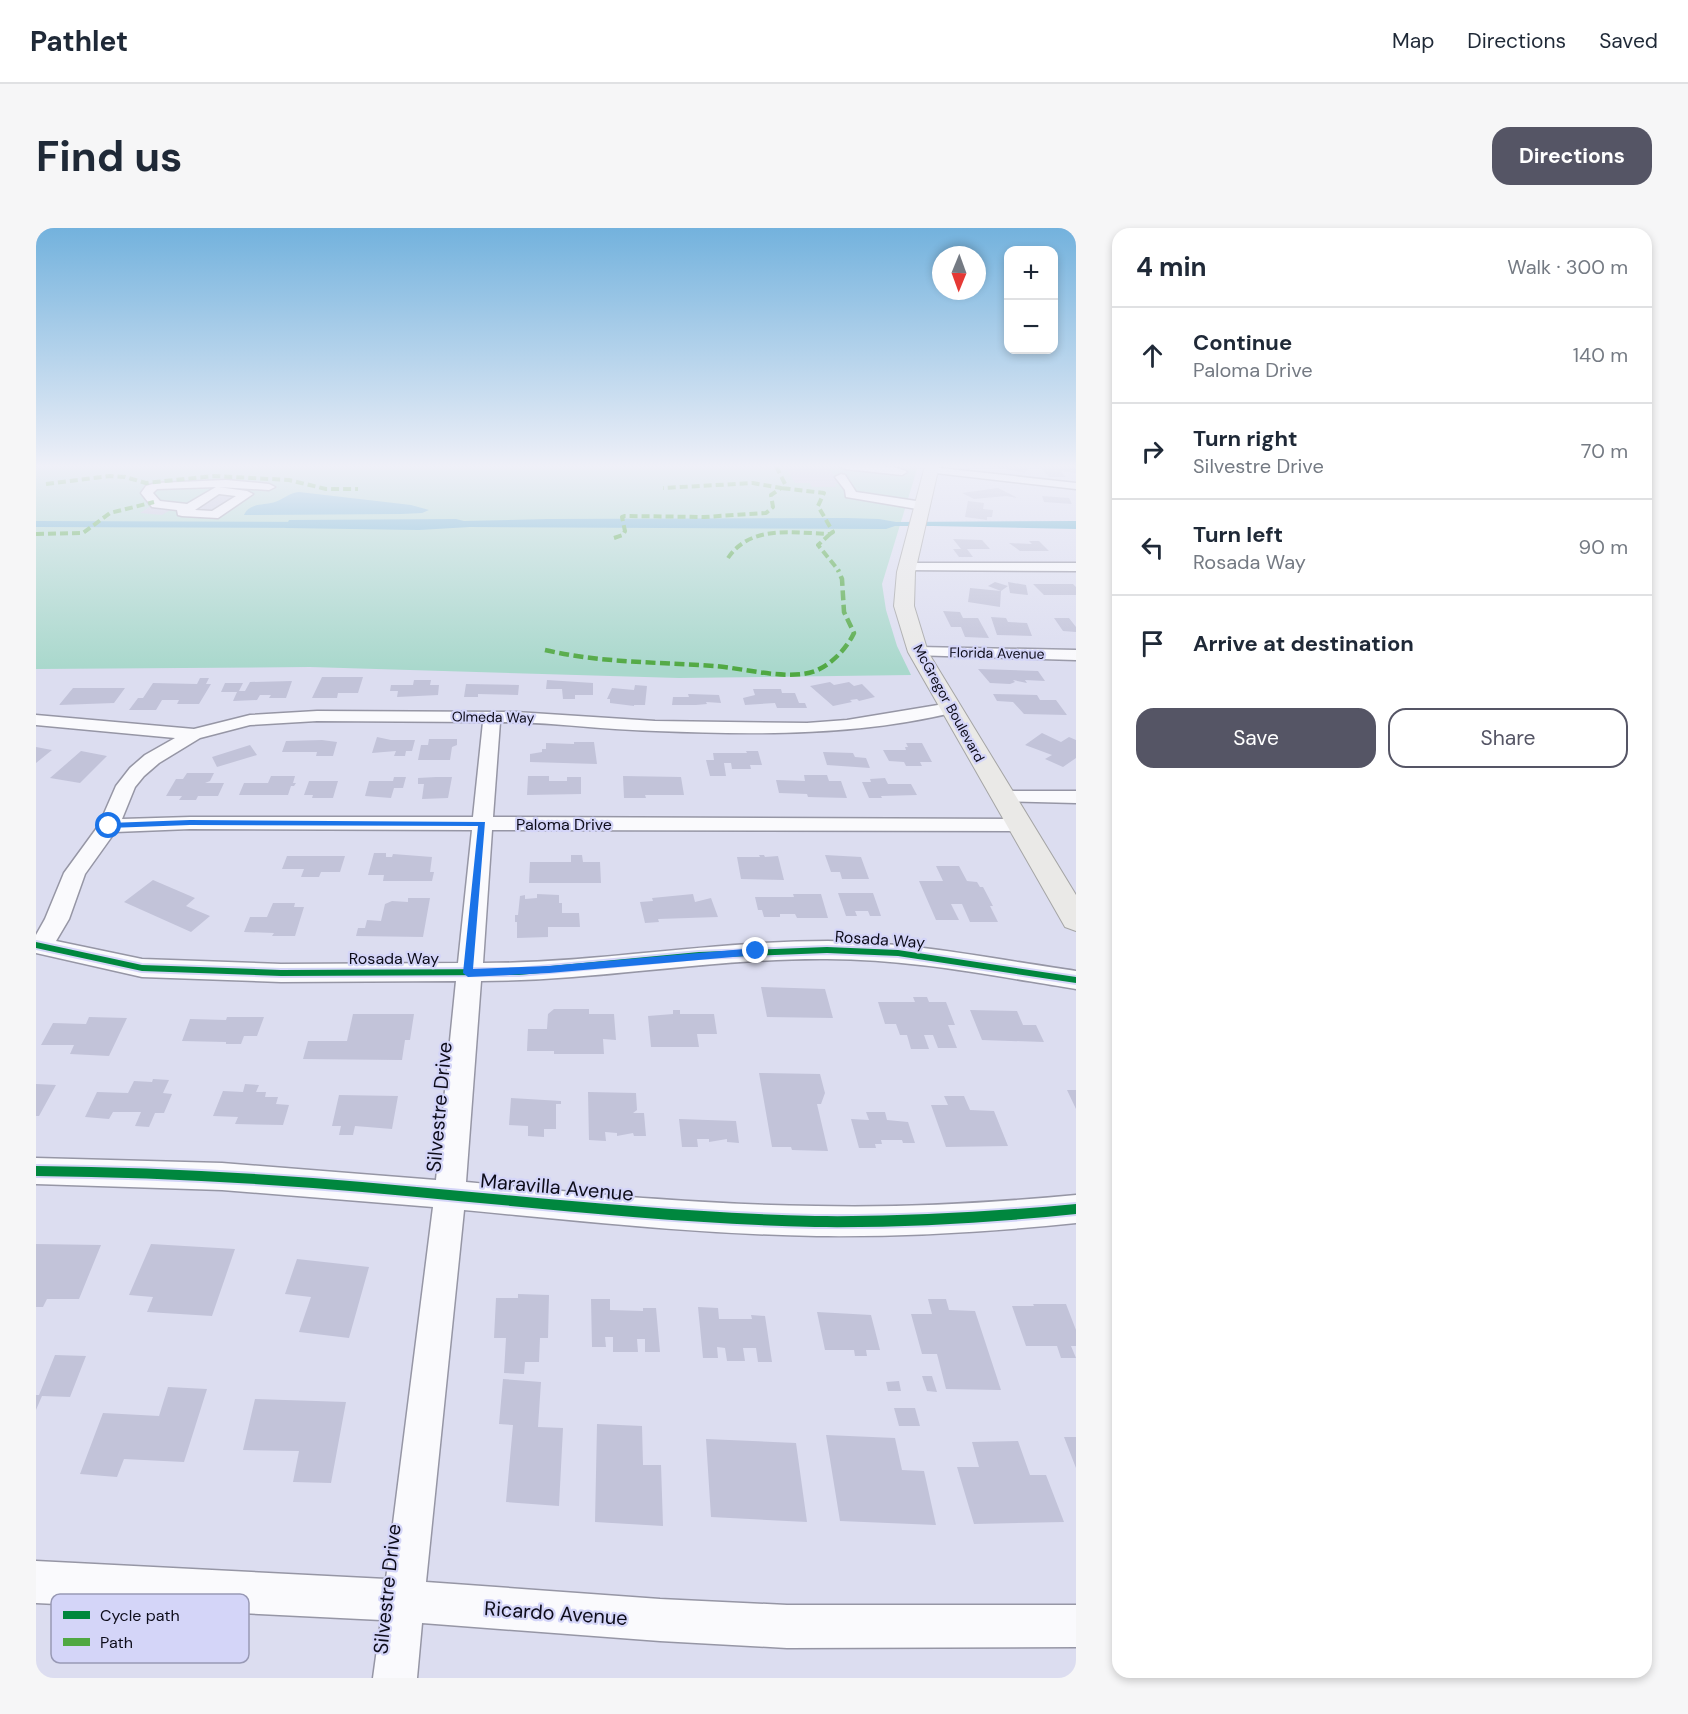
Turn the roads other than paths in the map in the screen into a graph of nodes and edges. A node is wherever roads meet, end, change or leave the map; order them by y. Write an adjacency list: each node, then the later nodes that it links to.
1 (916, 534): 2 (main road, McGregor Boulevard)
2 (907, 567): 3 (street); 4 (main road, McGregor Boulevard)
3 (1076, 567)
4 (918, 652): 5 (street, Florida Avenue); 6 (main road, McGregor Boulevard)
5 (1076, 655)
6 (950, 708): 7 (street, Olmeda Way); 10 (main road, McGregor Boulevard)
7 (492, 717): 9 (street, Olmeda Way); 12 (street, Silvestre Drive)
8 (36, 720): 9 (street, Olmeda Way)
9 (194, 734): 14 (street)
10 (1004, 797): 11 (street); 13 (main road, McGregor Boulevard)
11 (1076, 797)
12 (482, 824): 13 (street, Paloma Drive); 14 (street, Paloma Drive); 17 (street, Silvestre Drive)
13 (1020, 825): 15 (main road, McGregor Boulevard)
14 (109, 826): 16 (street)
15 (1076, 920)
16 (39, 945): 17 (street, Rosada Way)
17 (468, 973): 18 (street, Rosada Way); 20 (street, Silvestre Drive)
18 (1076, 980)
19 (36, 1171): 20 (street, Maravilla Avenue)
20 (450, 1195): 21 (street, Maravilla Avenue); 23 (street, Silvestre Drive)
21 (1076, 1209)
22 (36, 1582): 23 (street, Ricardo Avenue)
23 (403, 1601): 24 (street, Ricardo Avenue); 25 (street, Silvestre Drive)
24 (1076, 1626)
25 (395, 1678)

